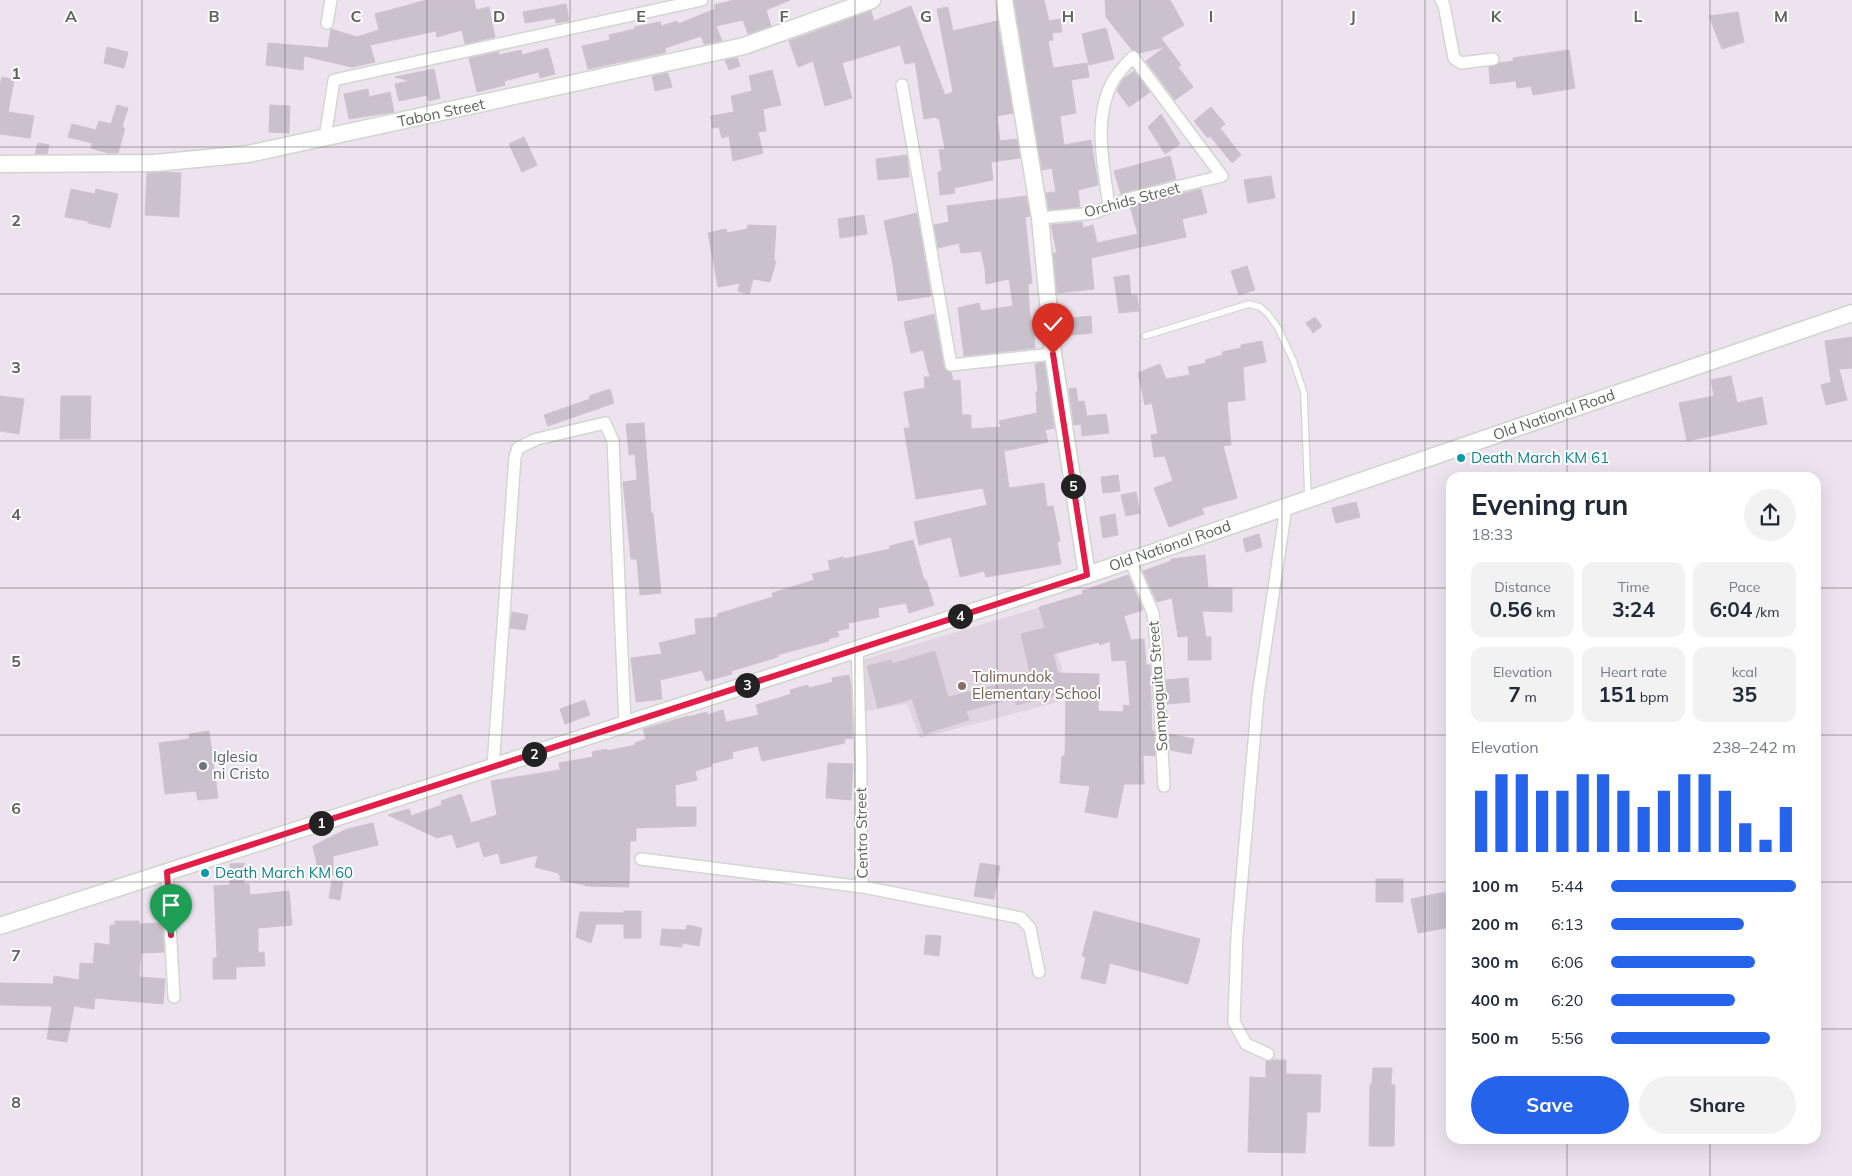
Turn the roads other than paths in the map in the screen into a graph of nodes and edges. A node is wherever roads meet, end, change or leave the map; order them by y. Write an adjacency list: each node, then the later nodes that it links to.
1 (331, 0): 6 (street)
2 (702, 0): 9 (street)
3 (872, 0): 9 (main road, Tabon Street)
4 (1004, 0): 12 (main road)
5 (1441, 0): 7 (street)
6 (327, 23)
7 (1493, 59)
8 (902, 85): 15 (street)
9 (325, 138): 10 (main road, Tabon Street)
10 (0, 164)
11 (1109, 207): 11 (street, Orchids Street); 12 (street, Orchids Street)
12 (1040, 218): 15 (main road)
13 (1852, 313): 16 (main road, Old National Road)
14 (1145, 336): 16 (lane)
15 (1053, 354): 19 (main road)
16 (1308, 499): 17 (main road, Old National Road)
17 (1286, 507): 18 (main road, Old National Road); 30 (street)
18 (1130, 560): 19 (main road, Old National Road); 23 (street, Sampaguita Street)
19 (1087, 575): 20 (main road, Old National Road)
20 (857, 649): 21 (main road, Old National Road); 26 (street, Centro Street)
21 (625, 724): 22 (main road, Old National Road); 22 (street)
22 (493, 767): 25 (main road, Old National Road)
23 (1164, 786)
24 (641, 859): 26 (street)
25 (167, 872): 27 (main road, Old National Road); 29 (street)
26 (863, 887): 28 (street, Centro Street)
27 (0, 926)
28 (1039, 972)
29 (174, 997)
30 (1268, 1054)

